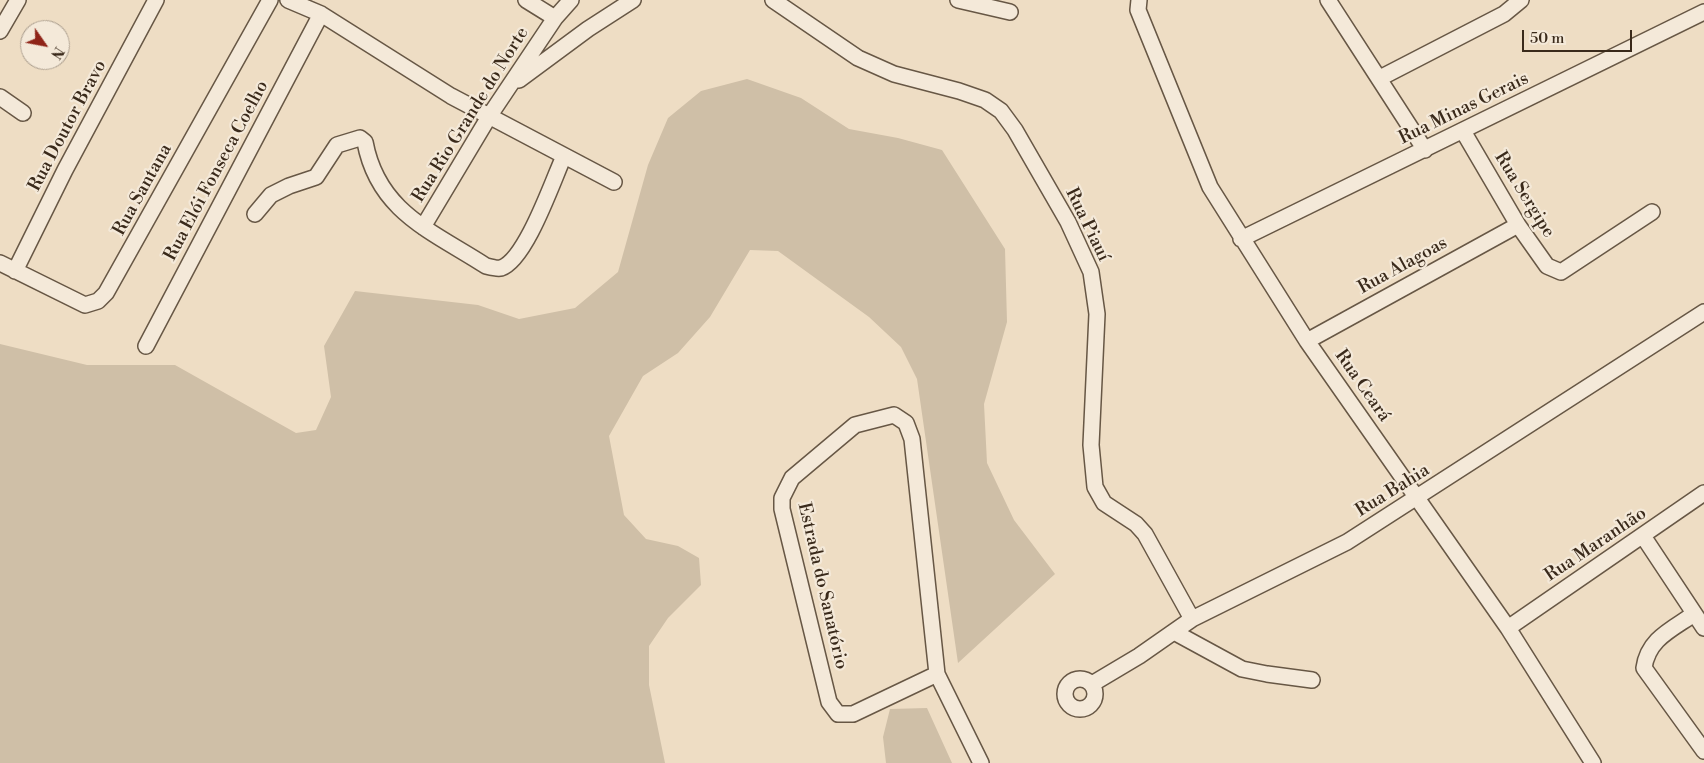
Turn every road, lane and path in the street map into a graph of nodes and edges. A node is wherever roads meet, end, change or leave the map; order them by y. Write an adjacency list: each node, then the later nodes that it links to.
1 (18, 0): 17 (street)
2 (156, 0): 33 (street, Rua Doutor Bravo)
3 (270, 0): 33 (street, Rua Santana)
4 (288, 0): 15 (street)
5 (526, 0): 16 (street)
6 (571, 0): 16 (street, Rua Rio Grande do Norte)
7 (633, 0): 19 (street)
8 (773, 0): 41 (street, Rua Piauí)
9 (958, 0): 13 (street)
10 (1328, 0): 18 (street)
11 (1521, 0): 18 (street)
12 (1138, 5): 31 (street, Rua Ceará)
13 (1010, 12)
14 (1704, 12): 23 (street, Rua Minas Gerais)
15 (322, 14): 22 (street); 36 (street, Rua Elói Fonseca Coelho)
16 (555, 18): 19 (street, Rua Rio Grande do Norte)
17 (0, 31)
18 (1380, 78): 24 (street)
19 (511, 85): 22 (street, Rua Rio Grande do Norte)
20 (0, 98): 21 (street)
21 (22, 113)
22 (490, 116): 25 (street); 30 (street, Rua Rio Grande do Norte)
23 (1463, 131): 24 (street, Rua Minas Gerais); 29 (street, Rua Sergipe)
24 (1424, 150): 31 (street, Rua Minas Gerais)
25 (564, 156): 26 (street); 30 (street)
26 (614, 182)
27 (1652, 212): 29 (street, Rua Sergipe)
28 (255, 214): 30 (street)
29 (1518, 225): 35 (street, Rua Alagoas)
30 (423, 227)
31 (1241, 239): 35 (street, Rua Ceará)
32 (0, 263): 33 (street, Rua Santana)
33 (14, 271)
34 (1704, 312): 38 (street, Rua Bahia)
35 (1307, 341): 38 (street, Rua Ceará)
36 (146, 346)
37 (1704, 493): 39 (street, Rua Maranhão)
38 (1418, 498): 41 (street, Rua Bahia); 42 (street, Rua Ceará)
39 (1643, 536): 40 (street); 42 (street, Rua Maranhão)
40 (1694, 614): 43 (street); 48 (street)
41 (1192, 618): 44 (street, Rua Bahia)
42 (1508, 628): 50 (street, Rua Ceará)
43 (1704, 628)
44 (1174, 632): 46 (street); 47 (street, Rua Bahia)
45 (936, 674): 45 (street, Estrada do Sanatório); 49 (street, Estrada do Sanatório)
46 (1312, 680)
47 (1092, 684)
48 (1704, 751)
49 (981, 763)
50 (1592, 763)

